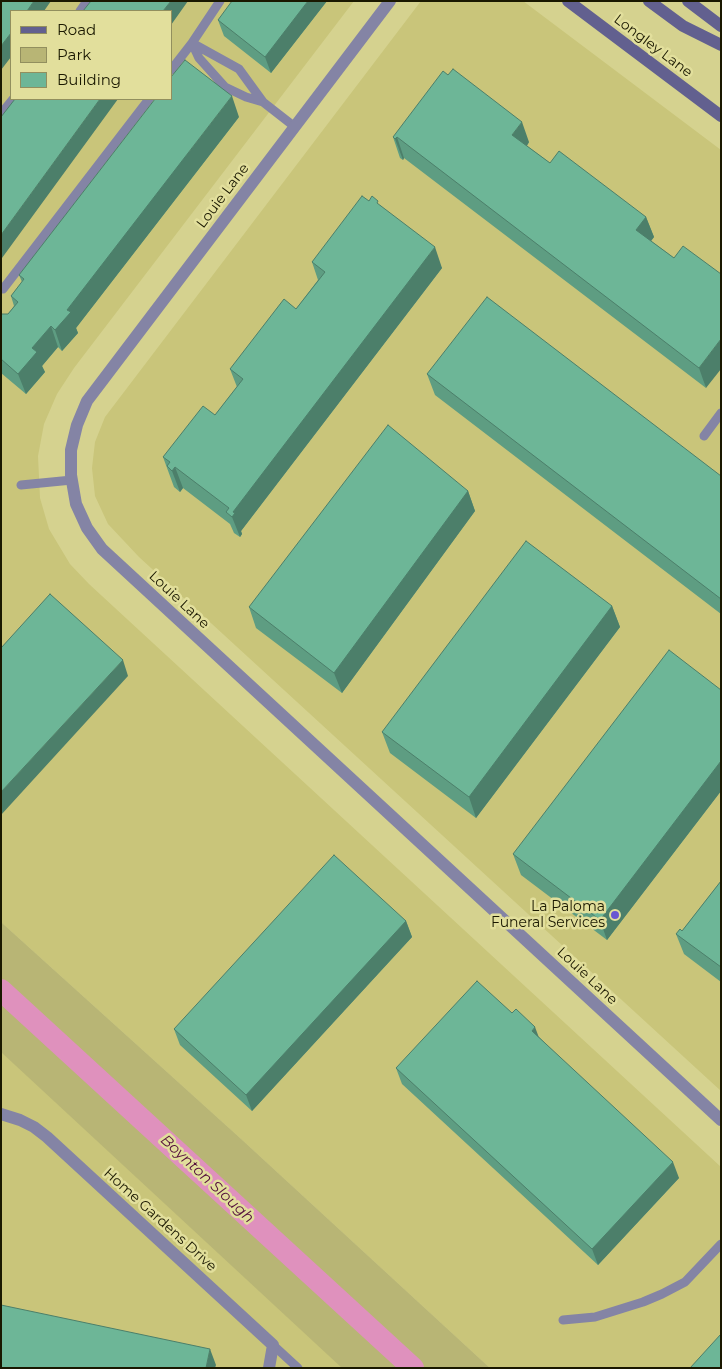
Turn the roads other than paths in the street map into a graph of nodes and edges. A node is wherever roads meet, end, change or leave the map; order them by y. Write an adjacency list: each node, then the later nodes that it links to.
1 (220, 1): 7 (lane)
2 (390, 1): 15 (street, Louie Lane)
3 (568, 1): 14 (main road, Longley Lane)
4 (649, 1): 8 (main road)
5 (688, 1): 6 (main road)
6 (721, 26)
7 (192, 43): 9 (lane); 12 (lane); 12 (lane)
8 (721, 45)
9 (172, 69)
10 (12, 100): 13 (lane)
11 (148, 100): 16 (lane)
12 (263, 102): 15 (lane)
13 (1, 114)
14 (721, 116)
15 (295, 127): 19 (street, Louie Lane)
16 (1, 288)
17 (721, 413): 18 (lane)
18 (704, 436)
19 (72, 480): 20 (lane); 22 (street, Louie Lane)
20 (21, 485)
21 (1, 1114): 25 (street, Home Gardens Drive)
22 (721, 1120)
23 (721, 1244): 24 (lane)
24 (563, 1320)
25 (273, 1345): 26 (street); 27 (lane)
26 (269, 1368)
27 (298, 1368)

